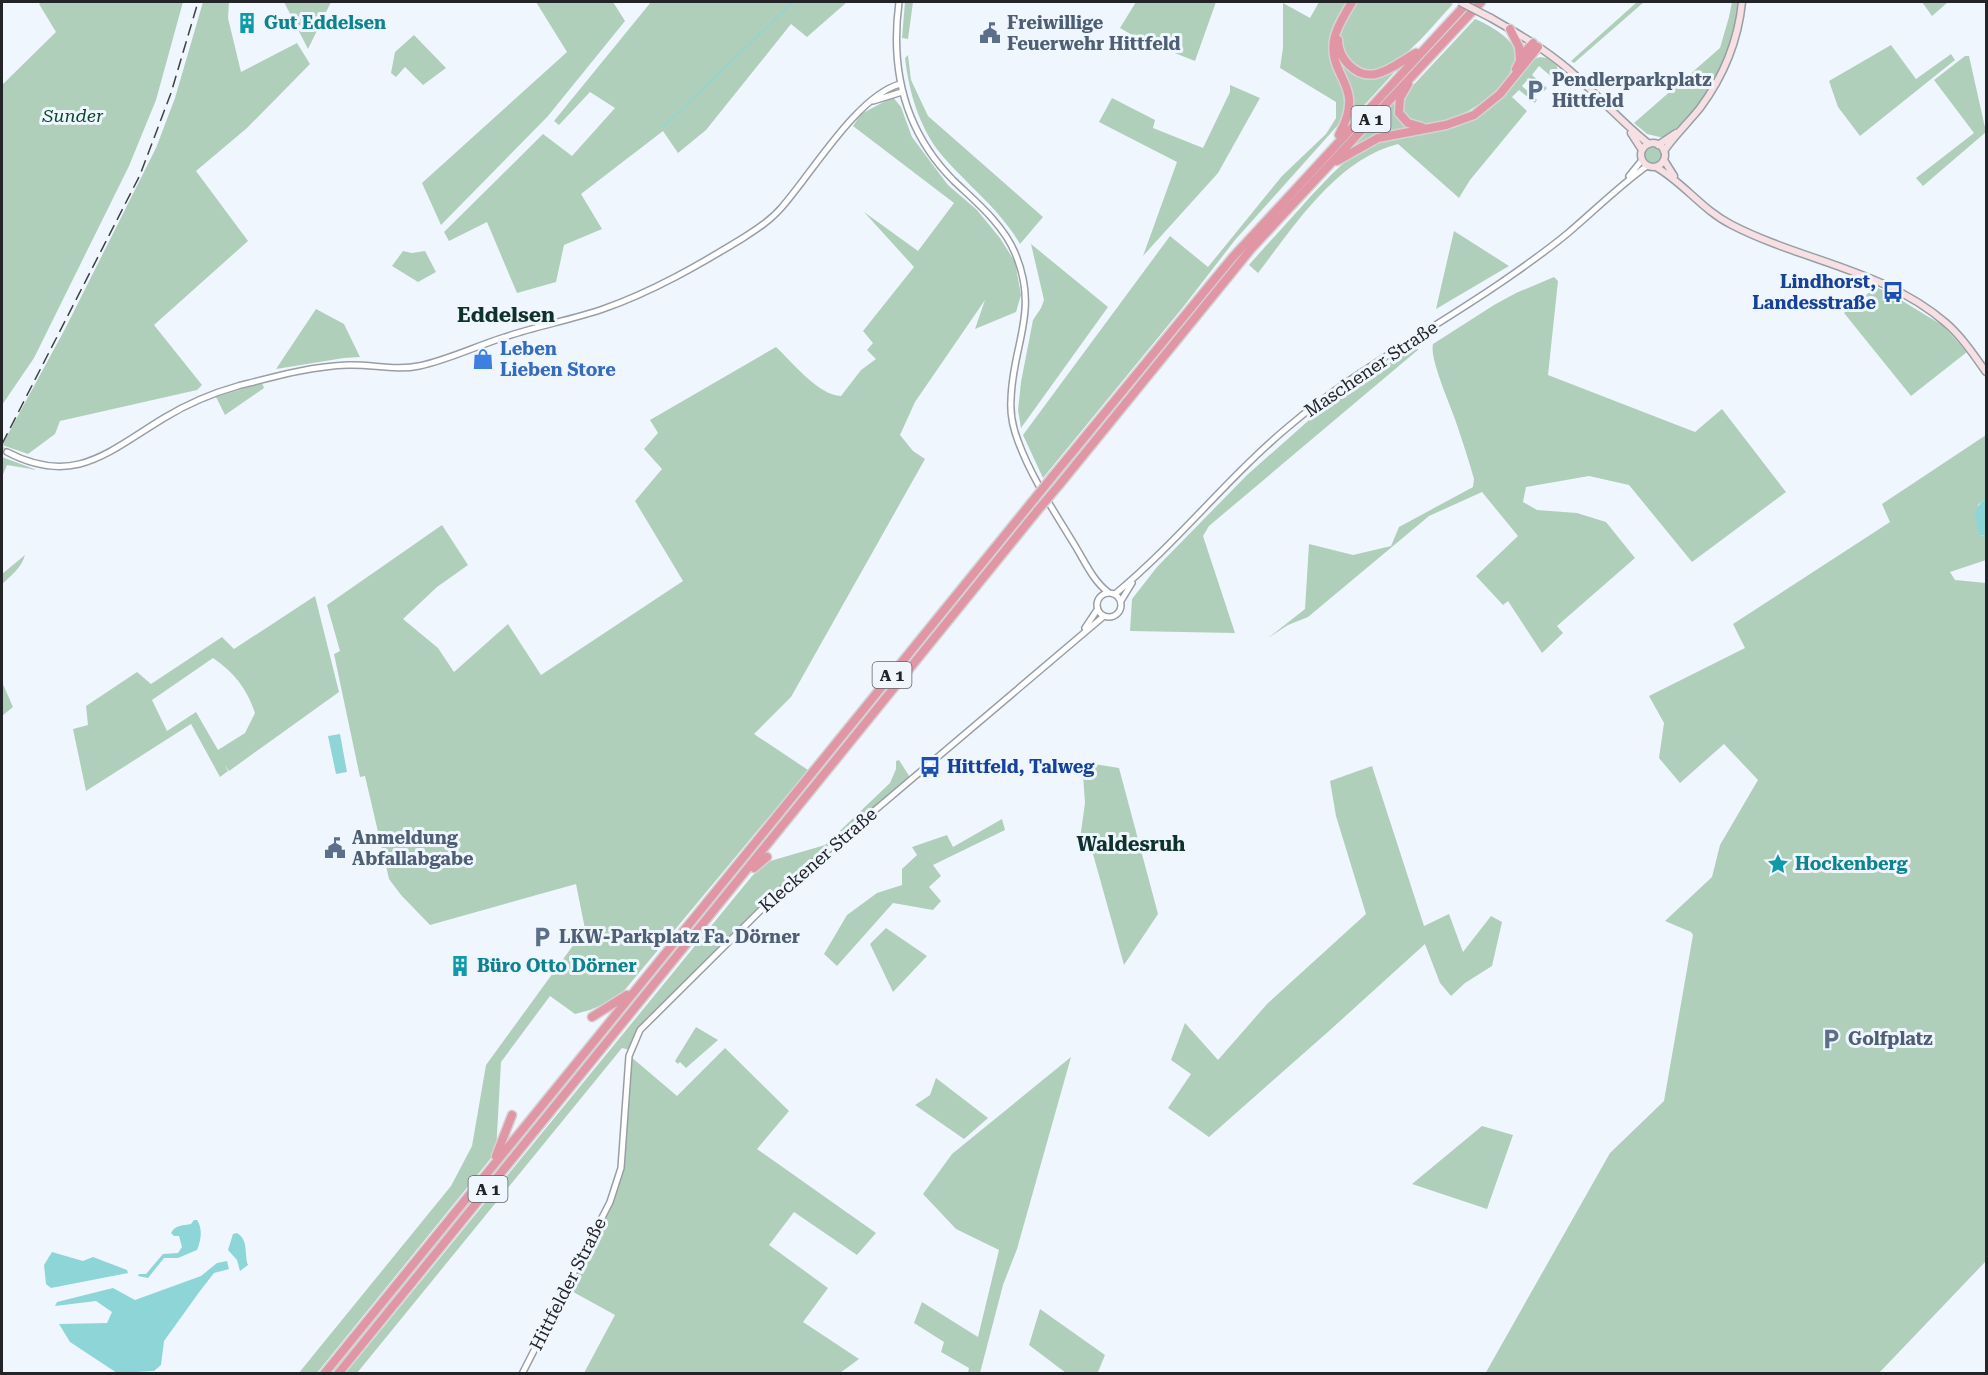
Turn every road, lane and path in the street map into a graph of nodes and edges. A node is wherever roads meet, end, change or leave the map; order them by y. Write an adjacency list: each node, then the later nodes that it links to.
1 (899, 2): 14 (street)
2 (1352, 2): 7 (highway)
3 (1460, 2): 8 (main road, bridge)
4 (1468, 2): 10 (highway, A 1)
5 (1481, 2): 12 (highway, A 1)
6 (1742, 2): 17 (main road)
7 (1339, 28): 10 (highway); 22 (highway)
8 (1510, 29): 9 (main road); 11 (highway)
9 (1535, 45): 11 (highway); 13 (highway); 18 (main road)
10 (1424, 49): 22 (highway, A 1)
11 (1520, 60): 13 (highway)
12 (1418, 69): 19 (highway); 28 (highway, A 1)
13 (1514, 75): 19 (highway)
14 (900, 84): 15 (street); 16 (street)
15 (902, 92): 16 (street); 32 (street)
16 (872, 102): 31 (street)
17 (1686, 125): 21 (main road); 24 (main road)
18 (1627, 127): 20 (main road); 23 (main road)
19 (1428, 128): 28 (highway)
20 (1649, 144): 21 (main road); 23 (main road)
21 (1658, 145): 24 (main road)
22 (1331, 149): 45 (highway, A 1, bridge)
23 (1642, 150): 26 (main road)
24 (1664, 152): 25 (main road)
25 (1664, 160): 27 (main road); 29 (main road)
26 (1644, 163): 27 (main road); 33 (street, Maschener Straße)
27 (1656, 167): 29 (main road)
28 (1324, 170): 41 (highway, A 1, bridge)
29 (1680, 184): 30 (main road)
30 (1986, 372)
31 (7, 452)
32 (1094, 576): 34 (street); 36 (street)
33 (1136, 577): 35 (street, Maschener Straße); 37 (street, Maschener Straße)
34 (1108, 592): 35 (street); 36 (street)
35 (1115, 594): 37 (street)
36 (1100, 596): 38 (street)
37 (1121, 602): 39 (street)
38 (1097, 610): 39 (street); 40 (street, Kleckener Straße)
39 (1104, 616): 40 (street, Kleckener Straße)
40 (1079, 637): 49 (street, Kleckener Straße)
41 (891, 693): 42 (highway); 44 (highway, A 1)
42 (880, 717)
43 (767, 857): 44 (highway)
44 (741, 877): 51 (highway, A 1)
45 (643, 981): 46 (highway); 48 (highway, A 1)
46 (592, 1017)
47 (512, 1115): 48 (highway)
48 (487, 1172): 50 (highway, A 1)
49 (614, 1194): 52 (street, Hittfelder Straße)
50 (324, 1374)
51 (338, 1374)
52 (522, 1374)

